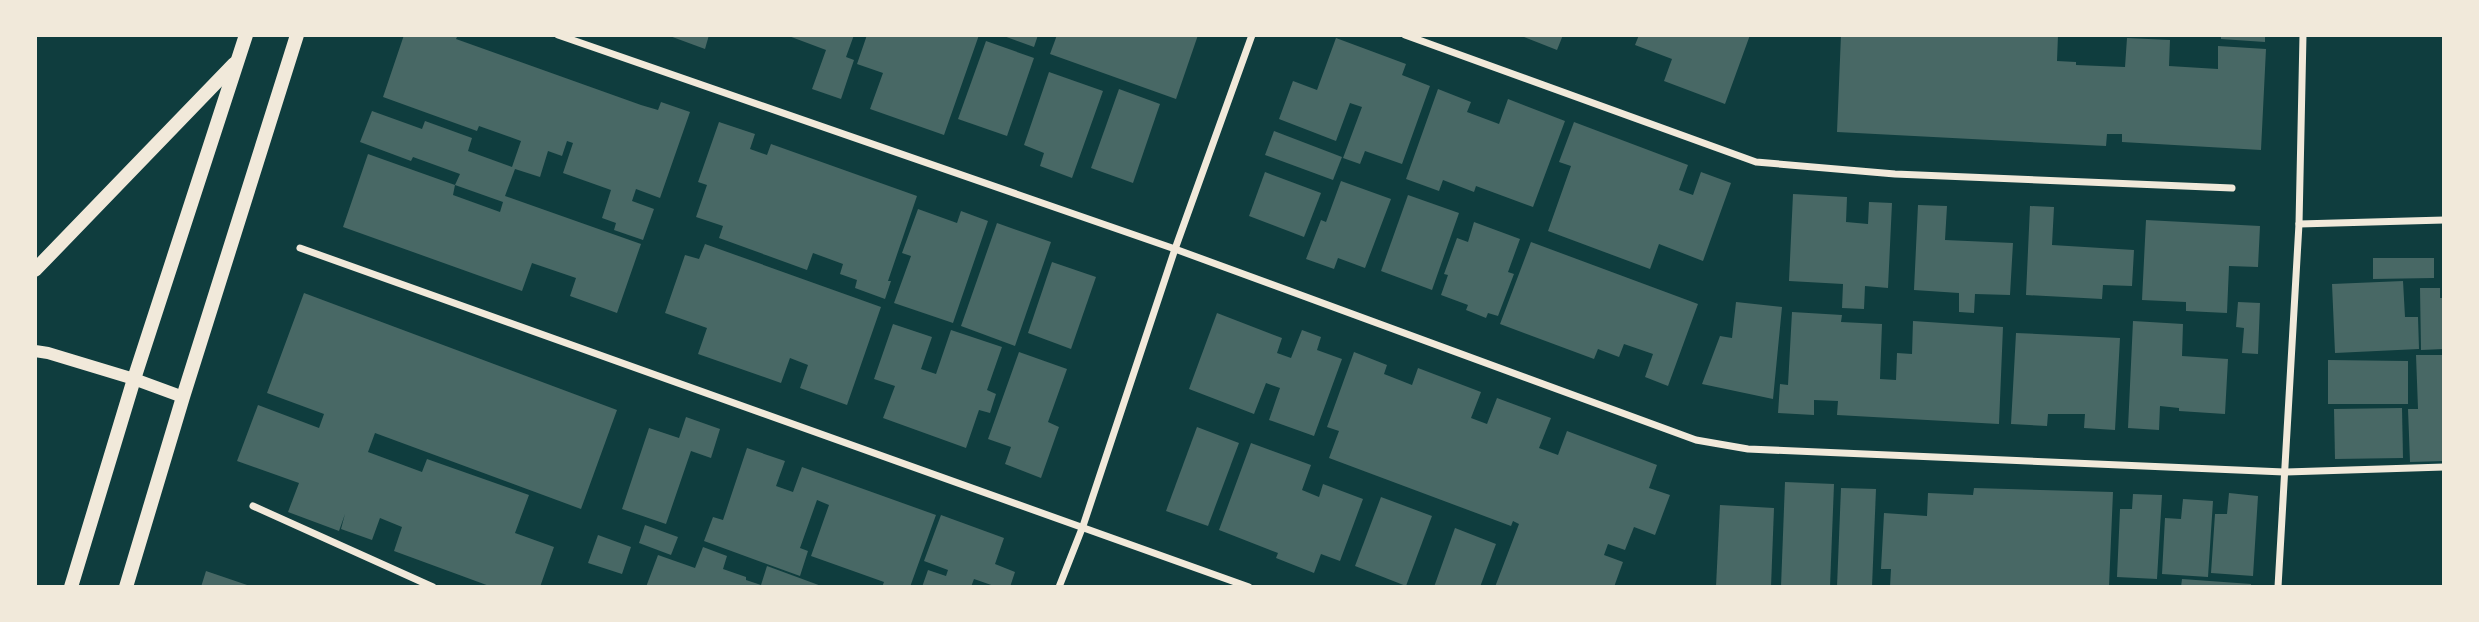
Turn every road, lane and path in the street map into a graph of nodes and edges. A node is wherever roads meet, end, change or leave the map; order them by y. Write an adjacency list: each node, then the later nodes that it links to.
1 (246, 35): 7 (main road)
2 (297, 35): 16 (main road)
3 (558, 35): 12 (street)
4 (1252, 35): 12 (street)
5 (1405, 35): 8 (street)
6 (2303, 35): 10 (street)
7 (238, 60): 13 (main road); 15 (main road)
8 (2232, 188)
9 (2444, 220): 10 (street)
10 (2299, 224): 18 (street)
11 (300, 248): 20 (street)
12 (1175, 249): 18 (street); 20 (street)
13 (35, 270)
14 (35, 351): 15 (street)
15 (134, 379): 16 (street); 21 (main road)
16 (183, 397): 22 (main road)
17 (2444, 467): 18 (street)
18 (2284, 472): 26 (street)
19 (253, 506): 23 (street)
20 (1083, 526): 24 (street); 25 (street)
21 (71, 587)
22 (126, 587)
23 (433, 587)
24 (1059, 587)
25 (1249, 587)
26 (2278, 587)

